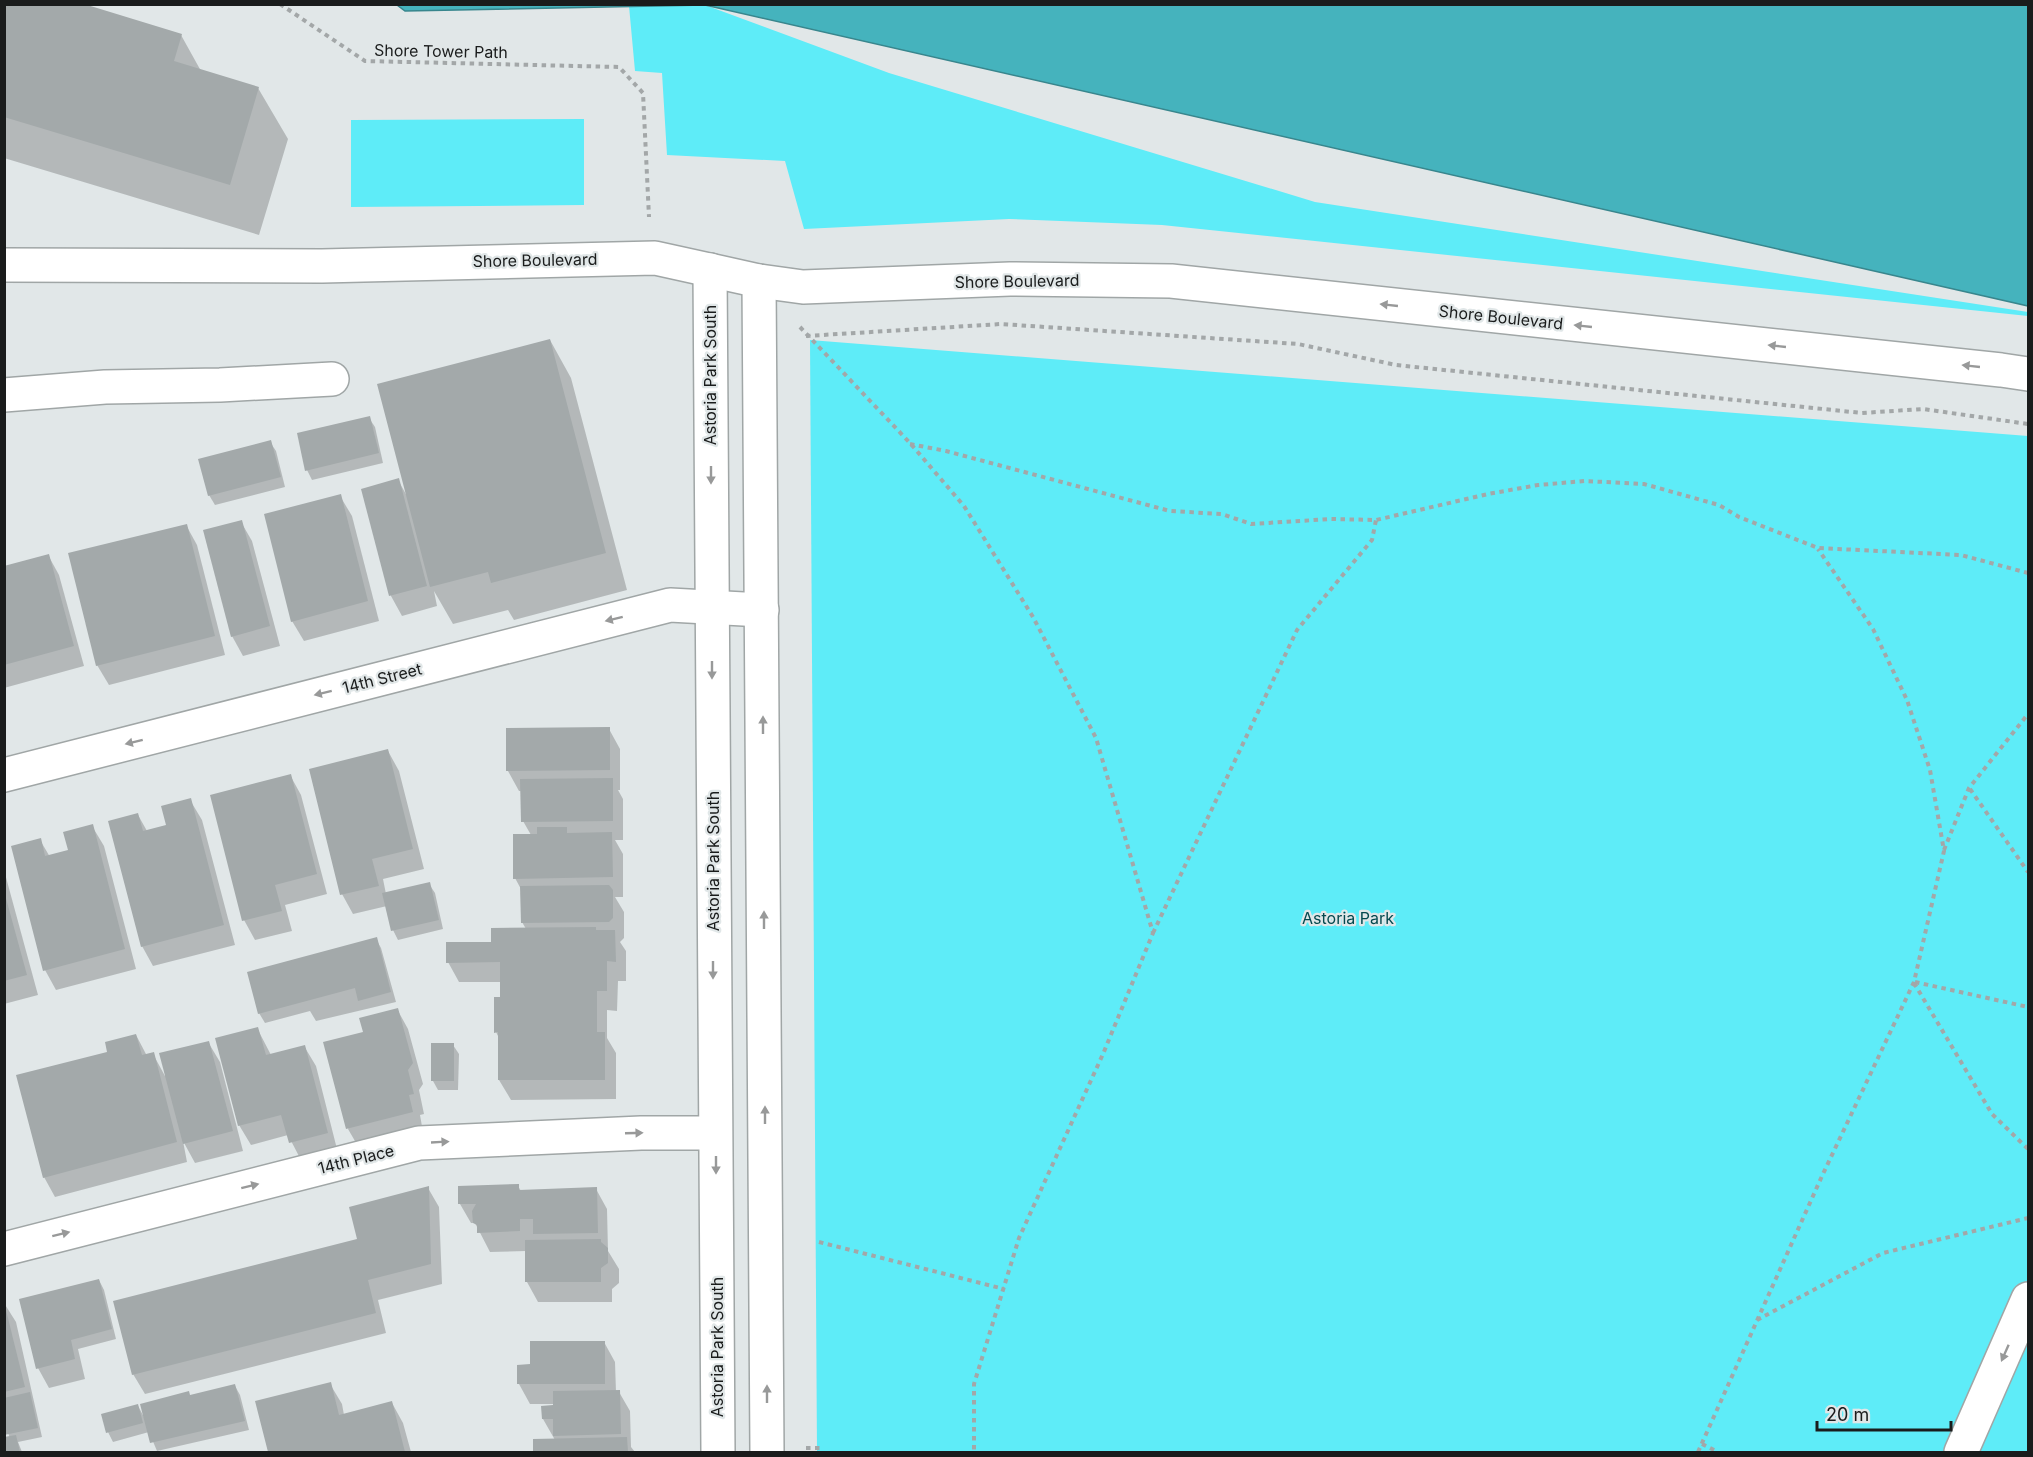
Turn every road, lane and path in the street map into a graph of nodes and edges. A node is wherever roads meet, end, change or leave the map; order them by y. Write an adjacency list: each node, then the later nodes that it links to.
1 (280, 4): 2 (path, Shore Tower Path)
2 (649, 217)
3 (4, 265): 4 (main road, Shore Boulevard)
4 (710, 270): 5 (main road, Shore Boulevard); 14 (main road, Astoria Park South, one-way to 14)
5 (759, 281): 6 (main road, Shore Boulevard, one-way to 5); 15 (main road)
6 (2028, 374)
7 (332, 380): 8 (main road)
8 (4, 395)
9 (2028, 424): 10 (path)
10 (910, 443): 11 (path); 21 (path)
11 (1376, 520): 12 (path); 21 (path)
12 (1818, 548): 13 (path); 19 (path)
13 (2028, 573)
14 (711, 607): 15 (main road, 14th Street); 17 (main road, 14th Street, one-way to 17); 24 (main road, Astoria Park South, one-way to 24)
15 (762, 610): 36 (main road, one-way to 15)
16 (2028, 714): 18 (path)
17 (4, 775)
18 (1969, 788): 19 (path); 20 (path)
19 (1944, 851): 22 (path)
20 (2028, 873)
21 (1153, 933): 29 (path)
22 (1914, 982): 23 (path); 25 (path); 31 (path)
23 (2028, 1008)
24 (716, 1133): 28 (main road, 14th Place, one-way to 24); 35 (main road, Astoria Park South, one-way to 35)
25 (2028, 1149)
26 (2028, 1218): 31 (path)
27 (819, 1242): 29 (path)
28 (4, 1249)
29 (1004, 1289): 37 (path)
30 (2028, 1299): 40 (main road, one-way to 40)
31 (1757, 1320): 32 (path)
32 (1702, 1444): 38 (path); 39 (path)
33 (800, 1448): 34 (path)
34 (821, 1448)
35 (718, 1452)
36 (767, 1452)
37 (974, 1452)
38 (1698, 1452)
39 (1718, 1452)
40 (1960, 1452)

